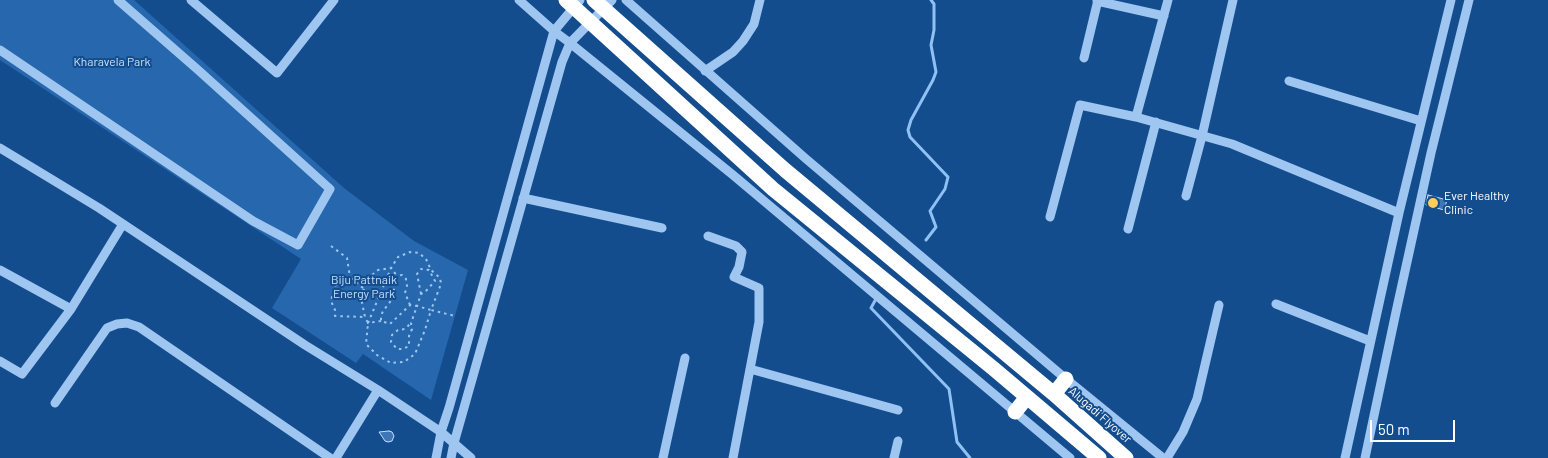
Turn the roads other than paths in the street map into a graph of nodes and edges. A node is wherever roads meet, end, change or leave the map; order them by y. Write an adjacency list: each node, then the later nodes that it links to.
1 (118, 0): 19 (street)
2 (192, 0): 3 (street)
3 (334, 0)
4 (520, 0): 17 (street)
5 (566, 0): 47 (highway)
6 (580, 0): 17 (street)
7 (594, 0): 46 (highway, Alugadi Flyover)
8 (612, 0): 18 (street)
9 (626, 0): 21 (street)
10 (760, 0): 21 (street)
11 (1098, 0): 16 (street); 20 (street)
12 (1168, 0): 16 (street)
13 (1233, 0): 26 (street)
14 (1451, 0): 24 (street)
15 (1470, 0): 68 (street)
16 (1164, 16): 23 (street)
17 (554, 31): 18 (street); 51 (street)
18 (570, 43): 29 (street); 50 (street)
19 (0, 50)
20 (1084, 58)
21 (705, 71): 44 (street)
22 (1289, 81): 24 (street)
23 (1136, 116): 25 (street); 31 (street)
24 (1421, 121): 30 (street)
25 (1156, 122): 26 (street); 34 (street)
26 (1202, 136): 28 (street); 30 (street)
27 (0, 148): 32 (street)
28 (1186, 196)
29 (523, 198): 33 (street); 53 (street)
30 (1399, 213): 40 (street)
31 (1050, 218)
32 (123, 224): 39 (street); 45 (street)
33 (662, 228)
34 (1128, 229)
35 (708, 236): 43 (street)
36 (0, 270): 39 (street)
37 (1276, 304): 40 (street)
38 (1219, 305): 66 (street)
39 (71, 309): 42 (street)
40 (1370, 342): 67 (street)
41 (685, 358): 59 (street)
42 (0, 361)
43 (750, 369): 49 (street); 60 (street)
44 (1066, 379): 46 (highway); 65 (street)
45 (378, 390): 51 (street); 55 (street)
46 (1054, 394): 64 (highway, Alugadi Flyover)
47 (1027, 397): 50 (highway); 63 (highway)
48 (54, 403): 54 (street)
49 (898, 410)
50 (1015, 412): 62 (street)
51 (441, 432): 53 (street); 56 (street)
52 (898, 441): 61 (street)
53 (454, 443): 57 (street); 58 (street)
54 (330, 458)
55 (336, 458)
56 (436, 458)
57 (451, 458)
58 (471, 458)
59 (663, 458)
60 (733, 458)
61 (894, 458)
62 (1070, 458)
63 (1099, 458)
64 (1126, 458)
65 (1163, 458)
66 (1168, 458)
67 (1344, 458)
68 (1365, 458)

